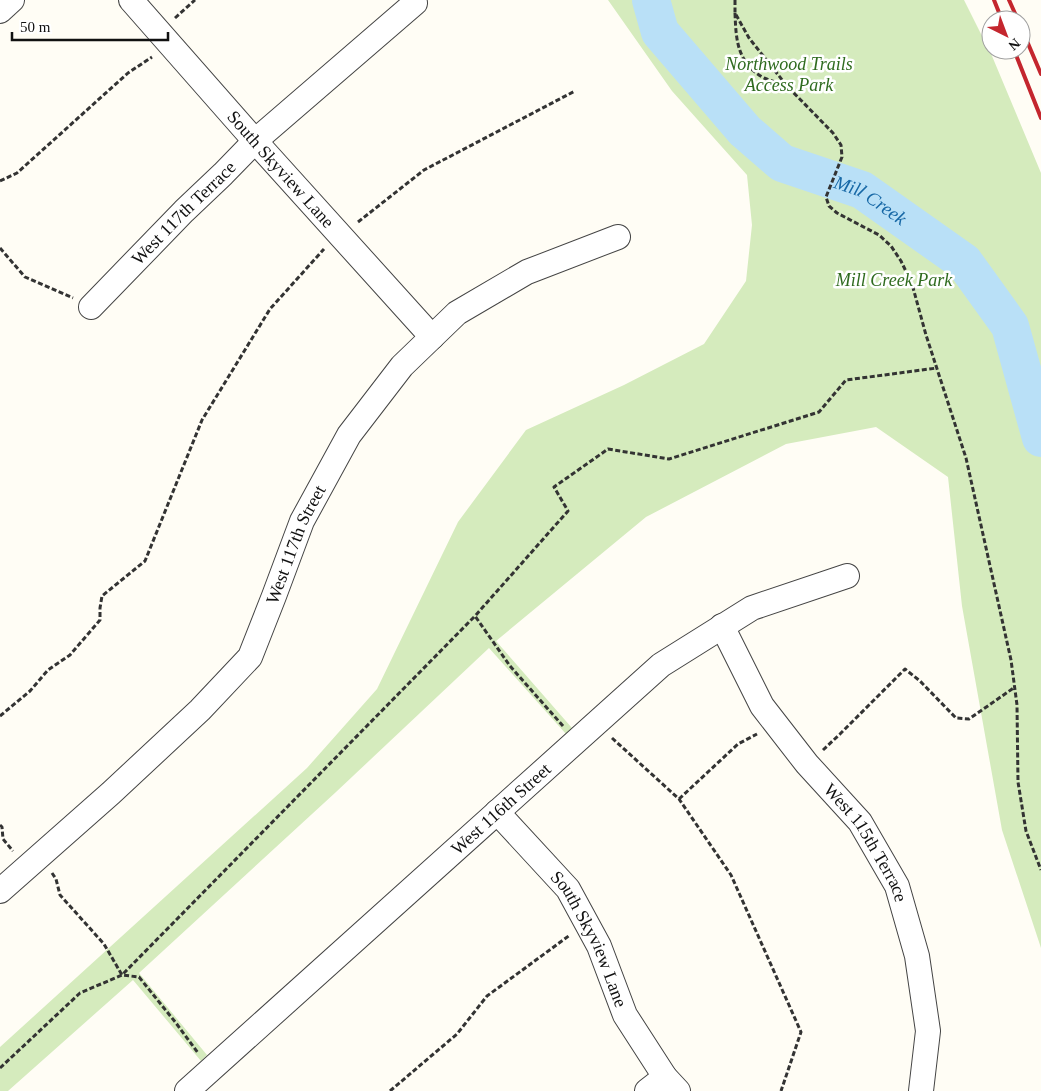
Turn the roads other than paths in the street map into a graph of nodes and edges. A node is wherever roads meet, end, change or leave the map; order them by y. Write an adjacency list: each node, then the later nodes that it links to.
1 (12, 0): 4 (street)
2 (131, 0): 5 (street, South Skyview Lane)
3 (415, 3): 5 (street, West 117th Terrace)
4 (0, 11)
5 (255, 141): 7 (street, West 117th Terrace); 8 (street, South Skyview Lane)
6 (618, 237): 8 (street, West 117th Street)
7 (91, 307)
8 (432, 337): 12 (street, West 117th Street)
9 (847, 576): 10 (street, West 116th Street)
10 (722, 626): 11 (street, West 116th Street); 15 (street, West 115th Terrace)
11 (497, 812): 13 (street, South Skyview Lane); 14 (street, West 116th Street)
12 (0, 891)
13 (663, 1086)
14 (187, 1091)
15 (921, 1091)

